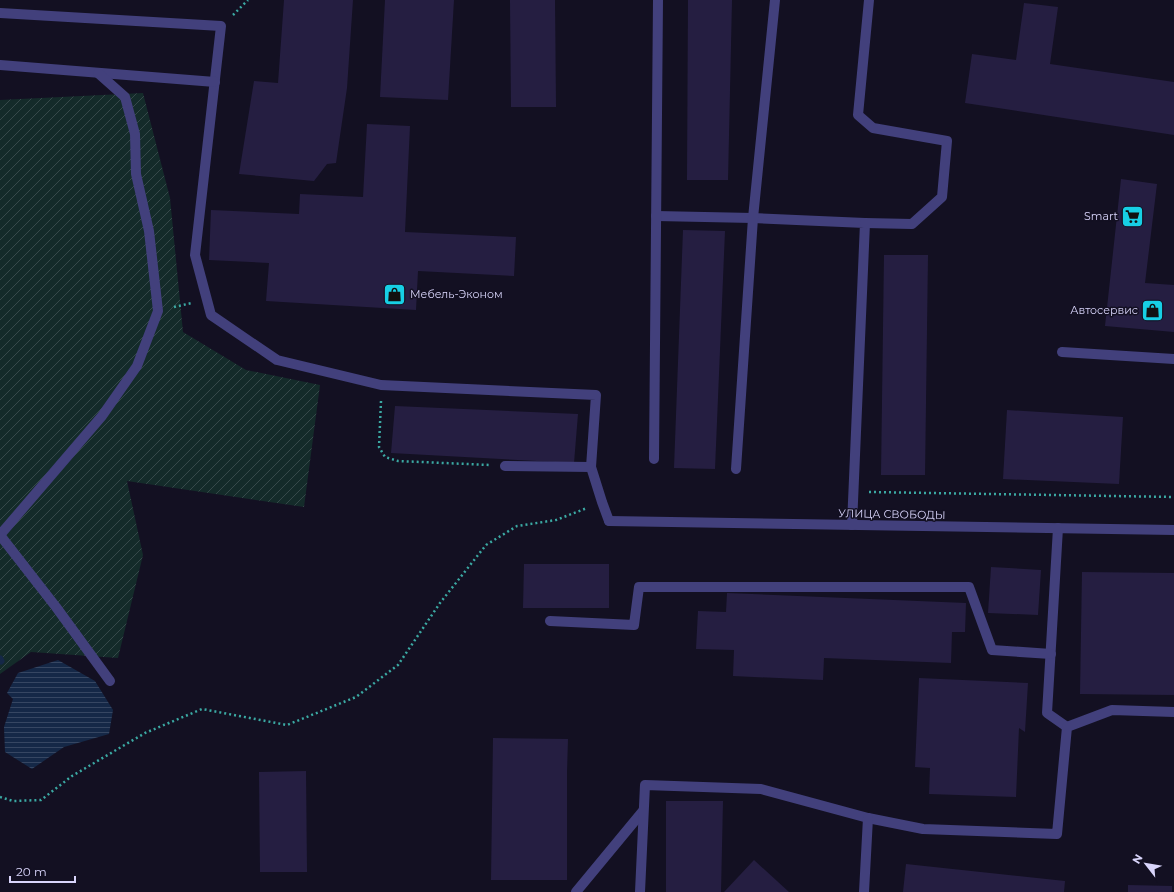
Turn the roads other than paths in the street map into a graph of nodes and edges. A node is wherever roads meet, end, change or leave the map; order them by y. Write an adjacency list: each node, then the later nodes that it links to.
1 (658, 0): 8 (street)
2 (775, 0): 9 (street)
3 (869, 0): 10 (street)
4 (0, 13): 7 (street)
5 (0, 65): 6 (street)
6 (98, 73): 7 (street); 20 (street)
7 (214, 82): 15 (street)
8 (656, 216): 9 (street); 13 (street)
9 (753, 218): 10 (street); 16 (street)
10 (865, 223): 17 (street)
11 (1062, 352): 12 (street)
12 (1174, 359)
13 (654, 459)
14 (505, 466): 15 (street)
15 (591, 467): 17 (street, УЛИЦА СВОБОДЫ)
16 (736, 469)
17 (852, 525): 18 (street, УЛИЦА СВОБОДЫ)
18 (1058, 528): 19 (street, УЛИЦА СВОБОДЫ); 22 (street)
19 (1174, 530)
20 (0, 535): 23 (street)
21 (550, 621): 22 (street)
22 (1051, 654): 25 (street)
23 (110, 681)
24 (1174, 712): 25 (street)
25 (1067, 727): 27 (street)
26 (643, 811): 27 (street); 28 (street); 29 (street)
27 (868, 818): 30 (street)
28 (576, 892)
29 (640, 892)
30 (864, 892)

